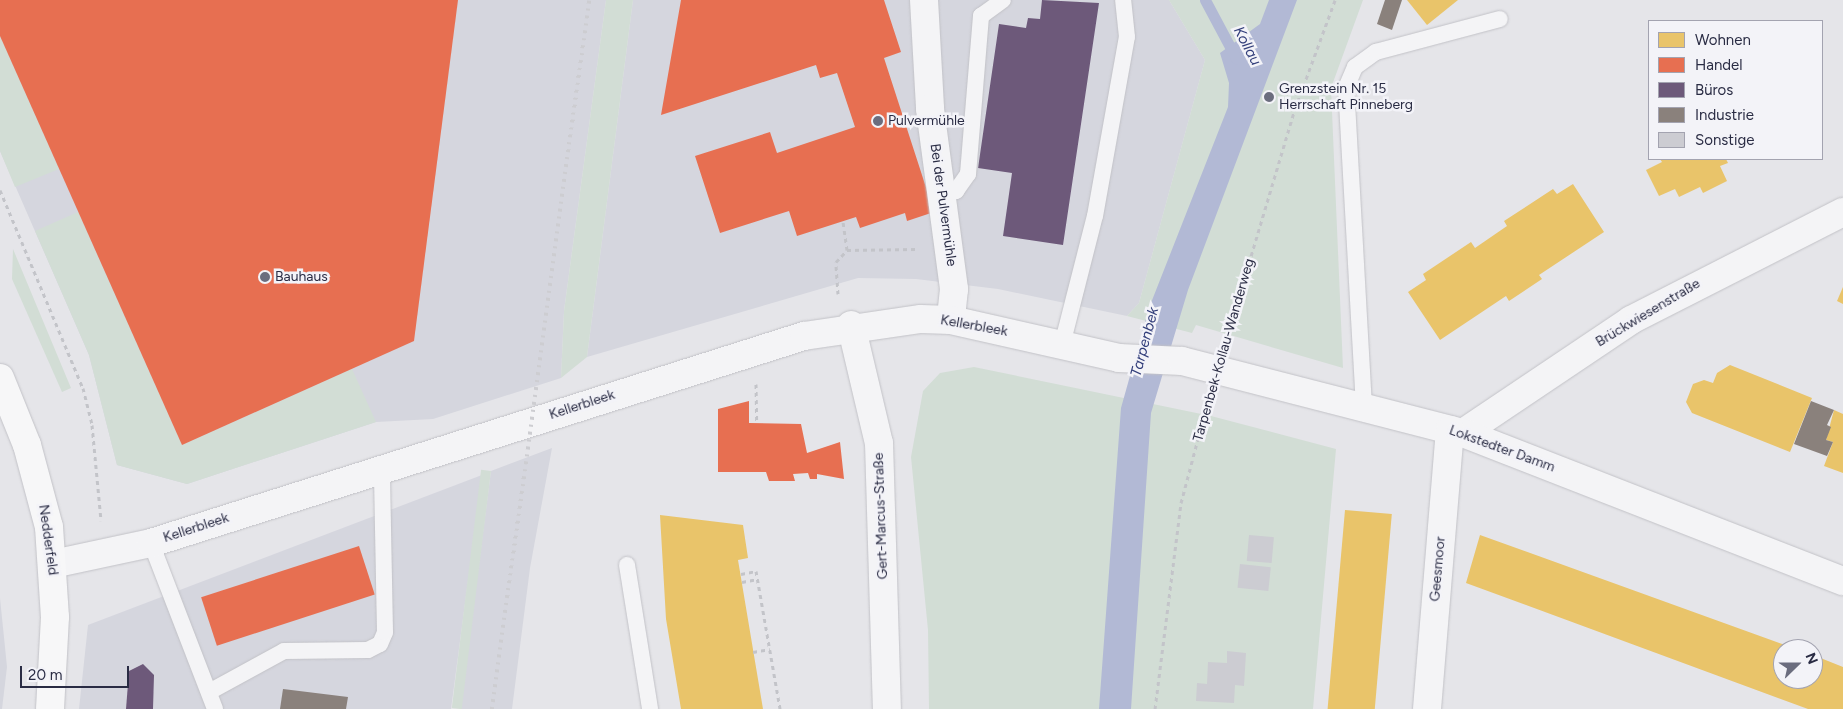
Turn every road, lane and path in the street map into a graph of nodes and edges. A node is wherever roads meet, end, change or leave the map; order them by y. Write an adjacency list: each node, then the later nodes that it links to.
1 (924, 0): 7 (street, Bei der Pulvermühle)
2 (1003, 0): 7 (lane)
3 (1123, 0): 14 (lane)
4 (1335, 0): 16 (path, Tarpenbek-Kollau-Wanderweg)
5 (1500, 19): 18 (lane)
6 (0, 190): 21 (path)
7 (941, 195): 12 (street, Bei der Pulvermühle)
8 (1843, 212): 19 (street, Brückwiesenstraße)
9 (843, 222): 11 (path)
10 (917, 249): 11 (path)
11 (847, 250): 13 (path)
12 (951, 320): 13 (street, Kellerbleek); 14 (street, Kellerbleek)
13 (846, 326): 20 (street, Kellerbleek); 36 (street, Gert-Marcus-Straße)
14 (1062, 345): 15 (street, Kellerbleek)
15 (1119, 358): 16 (street, Lokstedter Damm)
16 (1217, 370): 18 (street, Lokstedter Damm); 37 (path, Tarpenbek-Kollau-Wanderweg)
17 (0, 378): 23 (main road, Nedderfeld)
18 (1364, 407): 19 (street, Lokstedter Damm)
19 (1457, 431): 27 (street, Lokstedter Damm); 38 (street, Geesmoor)
20 (382, 470): 22 (street, Kellerbleek); 31 (lane)
21 (102, 517)
22 (151, 543): 23 (street, Kellerbleek); 31 (lane)
23 (53, 564): 32 (main road, Nedderfeld)
24 (627, 565): 34 (lane)
25 (740, 574): 26 (path)
26 (758, 579): 28 (path); 29 (path)
27 (1843, 581)
28 (742, 582)
29 (770, 649): 30 (path); 35 (path)
30 (753, 652)
31 (209, 692): 33 (lane)
32 (50, 709)
33 (214, 709)
34 (650, 709)
35 (780, 709)
36 (887, 709)
37 (1155, 709)
38 (1427, 709)

